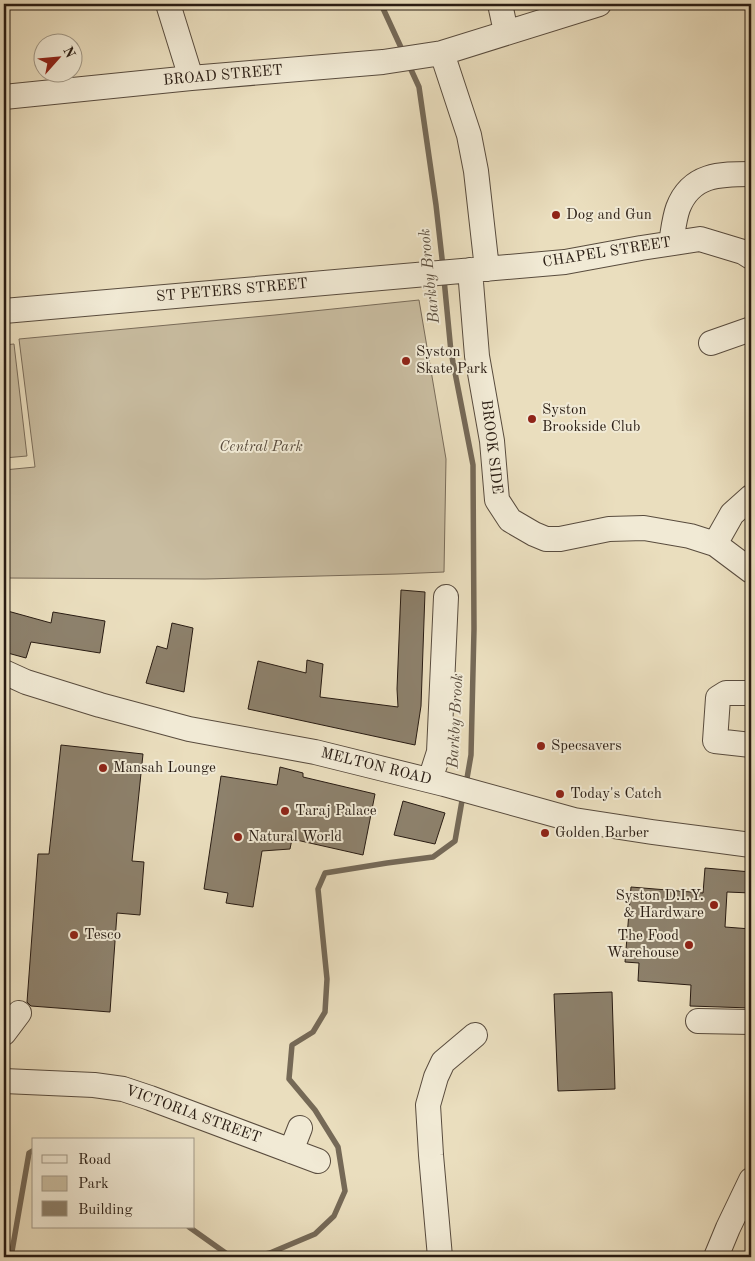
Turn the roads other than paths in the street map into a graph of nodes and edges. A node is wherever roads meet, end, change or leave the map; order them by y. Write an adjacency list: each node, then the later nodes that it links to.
1 (168, 4): 6 (street)
2 (500, 4): 4 (street)
3 (600, 4): 4 (street, BROAD STREET)
4 (506, 32): 5 (street, BROAD STREET)
5 (442, 53): 6 (street, BROAD STREET); 11 (street, BROOK SIDE)
6 (191, 78): 7 (street, BROAD STREET)
7 (4, 97)
8 (737, 168): 9 (street)
9 (671, 243): 10 (street, CHAPEL STREET); 11 (street, CHAPEL STREET)
10 (751, 257)
11 (472, 270): 12 (street, ST PETERS STREET); 16 (street, BROOK SIDE)
12 (4, 311)
13 (751, 330): 14 (street)
14 (711, 343)
15 (751, 498): 16 (street)
16 (715, 544): 17 (street)
17 (751, 571)
18 (446, 597): 22 (street)
19 (4, 672): 22 (street, MELTON ROAD)
20 (751, 693): 21 (street)
21 (751, 745)
22 (437, 782): 23 (street, MELTON ROAD)
23 (751, 845)
24 (19, 1012): 27 (street)
25 (698, 1021): 26 (street)
26 (751, 1022)
27 (4, 1033)
28 (475, 1035): 34 (street)
29 (4, 1081): 31 (street, VICTORIA STREET)
30 (300, 1128): 31 (street)
31 (291, 1151): 32 (street, VICTORIA STREET)
32 (318, 1161)
33 (751, 1180): 35 (street)
34 (440, 1257)
35 (716, 1257)

